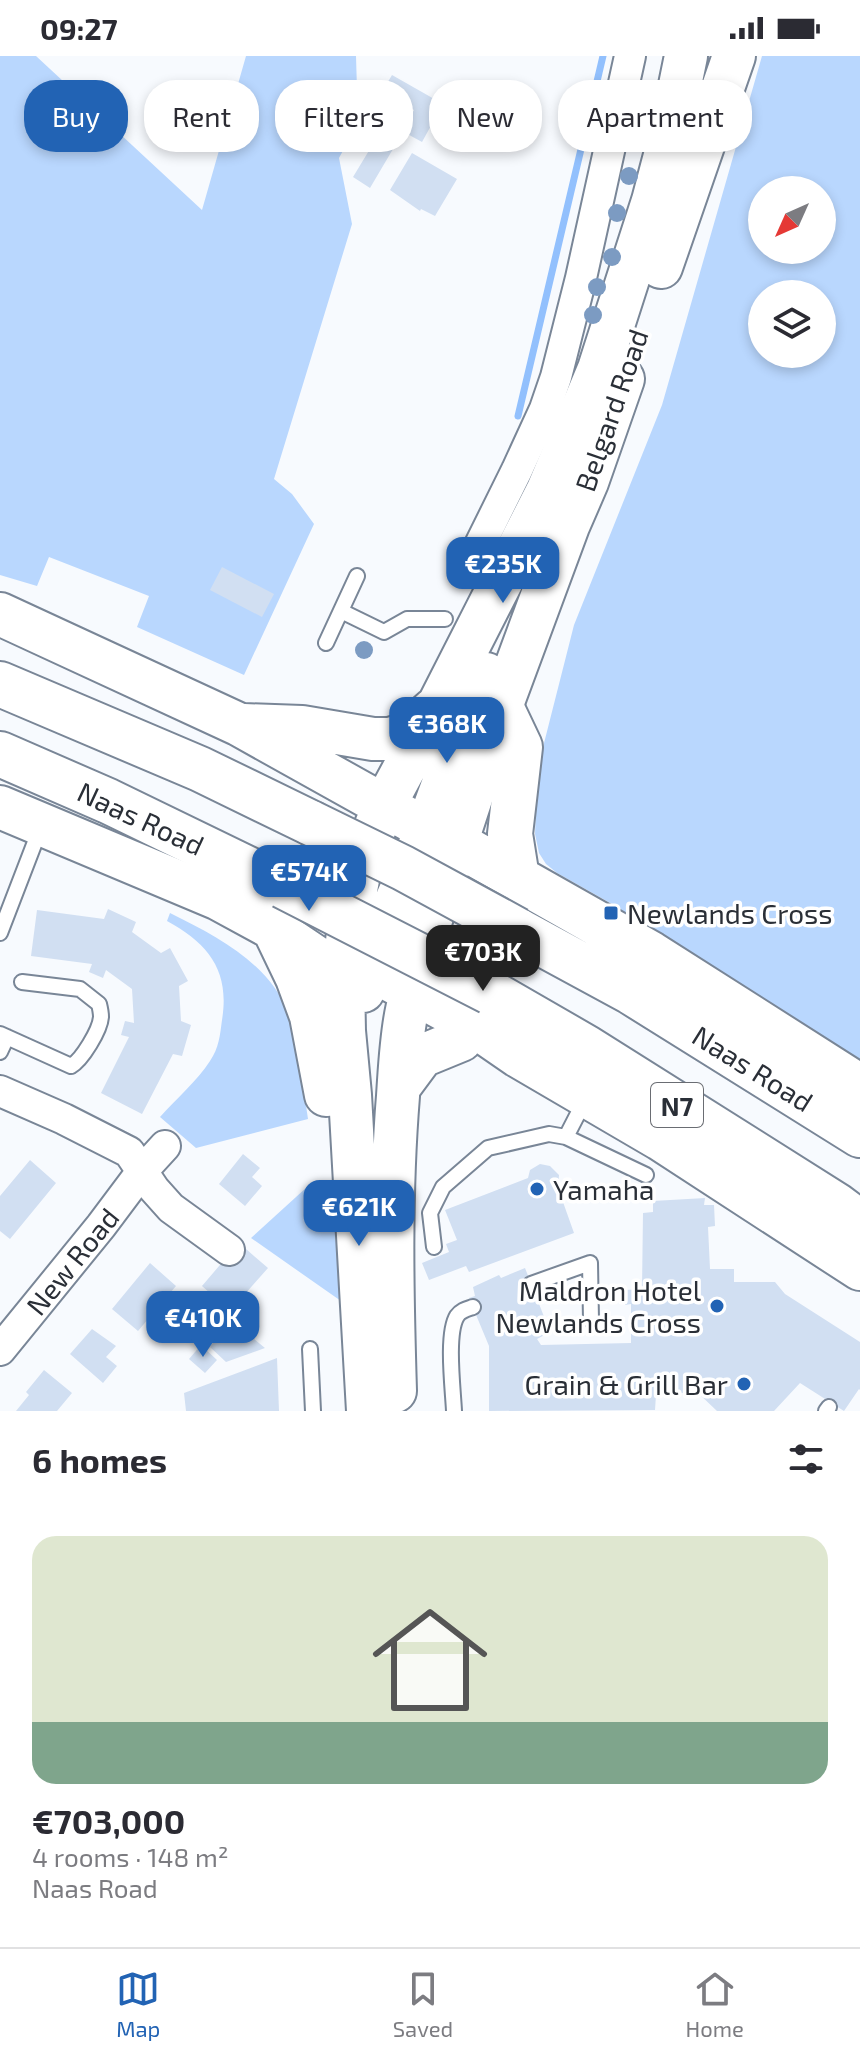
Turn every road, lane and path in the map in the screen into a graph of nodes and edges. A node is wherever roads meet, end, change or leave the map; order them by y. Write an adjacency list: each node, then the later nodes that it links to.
1 (630, 56): 9 (street)
2 (686, 56): 5 (main road, Belgard Road)
3 (706, 56): 6 (main road, Belgard Road)
4 (734, 56): 8 (main road, Belgard Road)
5 (681, 80)
6 (699, 80)
7 (666, 152): 16 (main road, Belgard Road)
8 (568, 526): 17 (main road, Belgard Road); 23 (main road)
9 (473, 559)
10 (357, 576): 11 (lane)
11 (341, 611): 13 (lane); 14 (lane)
12 (0, 614): 18 (main road)
13 (445, 619)
14 (326, 643)
15 (0, 684): 38 (highway, Naas Road / N7, bridge)
16 (440, 702): 18 (main road); 20 (main road, Belgard Road)
17 (501, 707): 23 (main road, Belgard Road); 24 (highway)
18 (238, 724): 20 (main road)
19 (0, 754): 44 (highway, Naas Road / N7, bridge)
20 (384, 806): 23 (main road); 27 (main road, Belgard Road)
21 (0, 807): 22 (main road, Naas Road)
22 (41, 825): 25 (main road, Naas Road); 26 (lane)
23 (442, 836): 24 (highway); 27 (main road); 29 (main road, Belgard Road)
24 (517, 878): 35 (highway)
25 (274, 929): 27 (main road, Naas Road); 43 (main road)
26 (0, 933)
27 (341, 957): 29 (main road, Naas Road); 43 (main road, Belgard Road)
28 (22, 982): 30 (lane)
29 (408, 1002): 31 (main road); 33 (main road); 34 (main road, Belgard Road)
30 (4, 1036): 32 (lane)
31 (461, 1040): 33 (main road); 34 (main road)
32 (0, 1052)
33 (518, 1056): 37 (main road)
34 (399, 1087): 55 (main road, Belgard Road)
35 (860, 1087)
36 (0, 1091): 41 (street)
37 (587, 1096): 39 (lane); 47 (main road)
38 (860, 1135)
39 (566, 1137): 42 (lane); 45 (lane)
40 (165, 1146): 41 (street, New Road)
41 (143, 1170): 46 (street); 52 (street, New Road)
42 (646, 1175)
43 (355, 1212): 54 (main road)
44 (860, 1223)
45 (434, 1247)
46 (229, 1250)
47 (860, 1269)
48 (531, 1284): 50 (lane)
49 (473, 1307): 56 (lane)
50 (591, 1320)
51 (310, 1349): 53 (lane)
52 (0, 1350)
53 (313, 1411)
54 (368, 1411)
55 (396, 1411)
56 (454, 1411)

